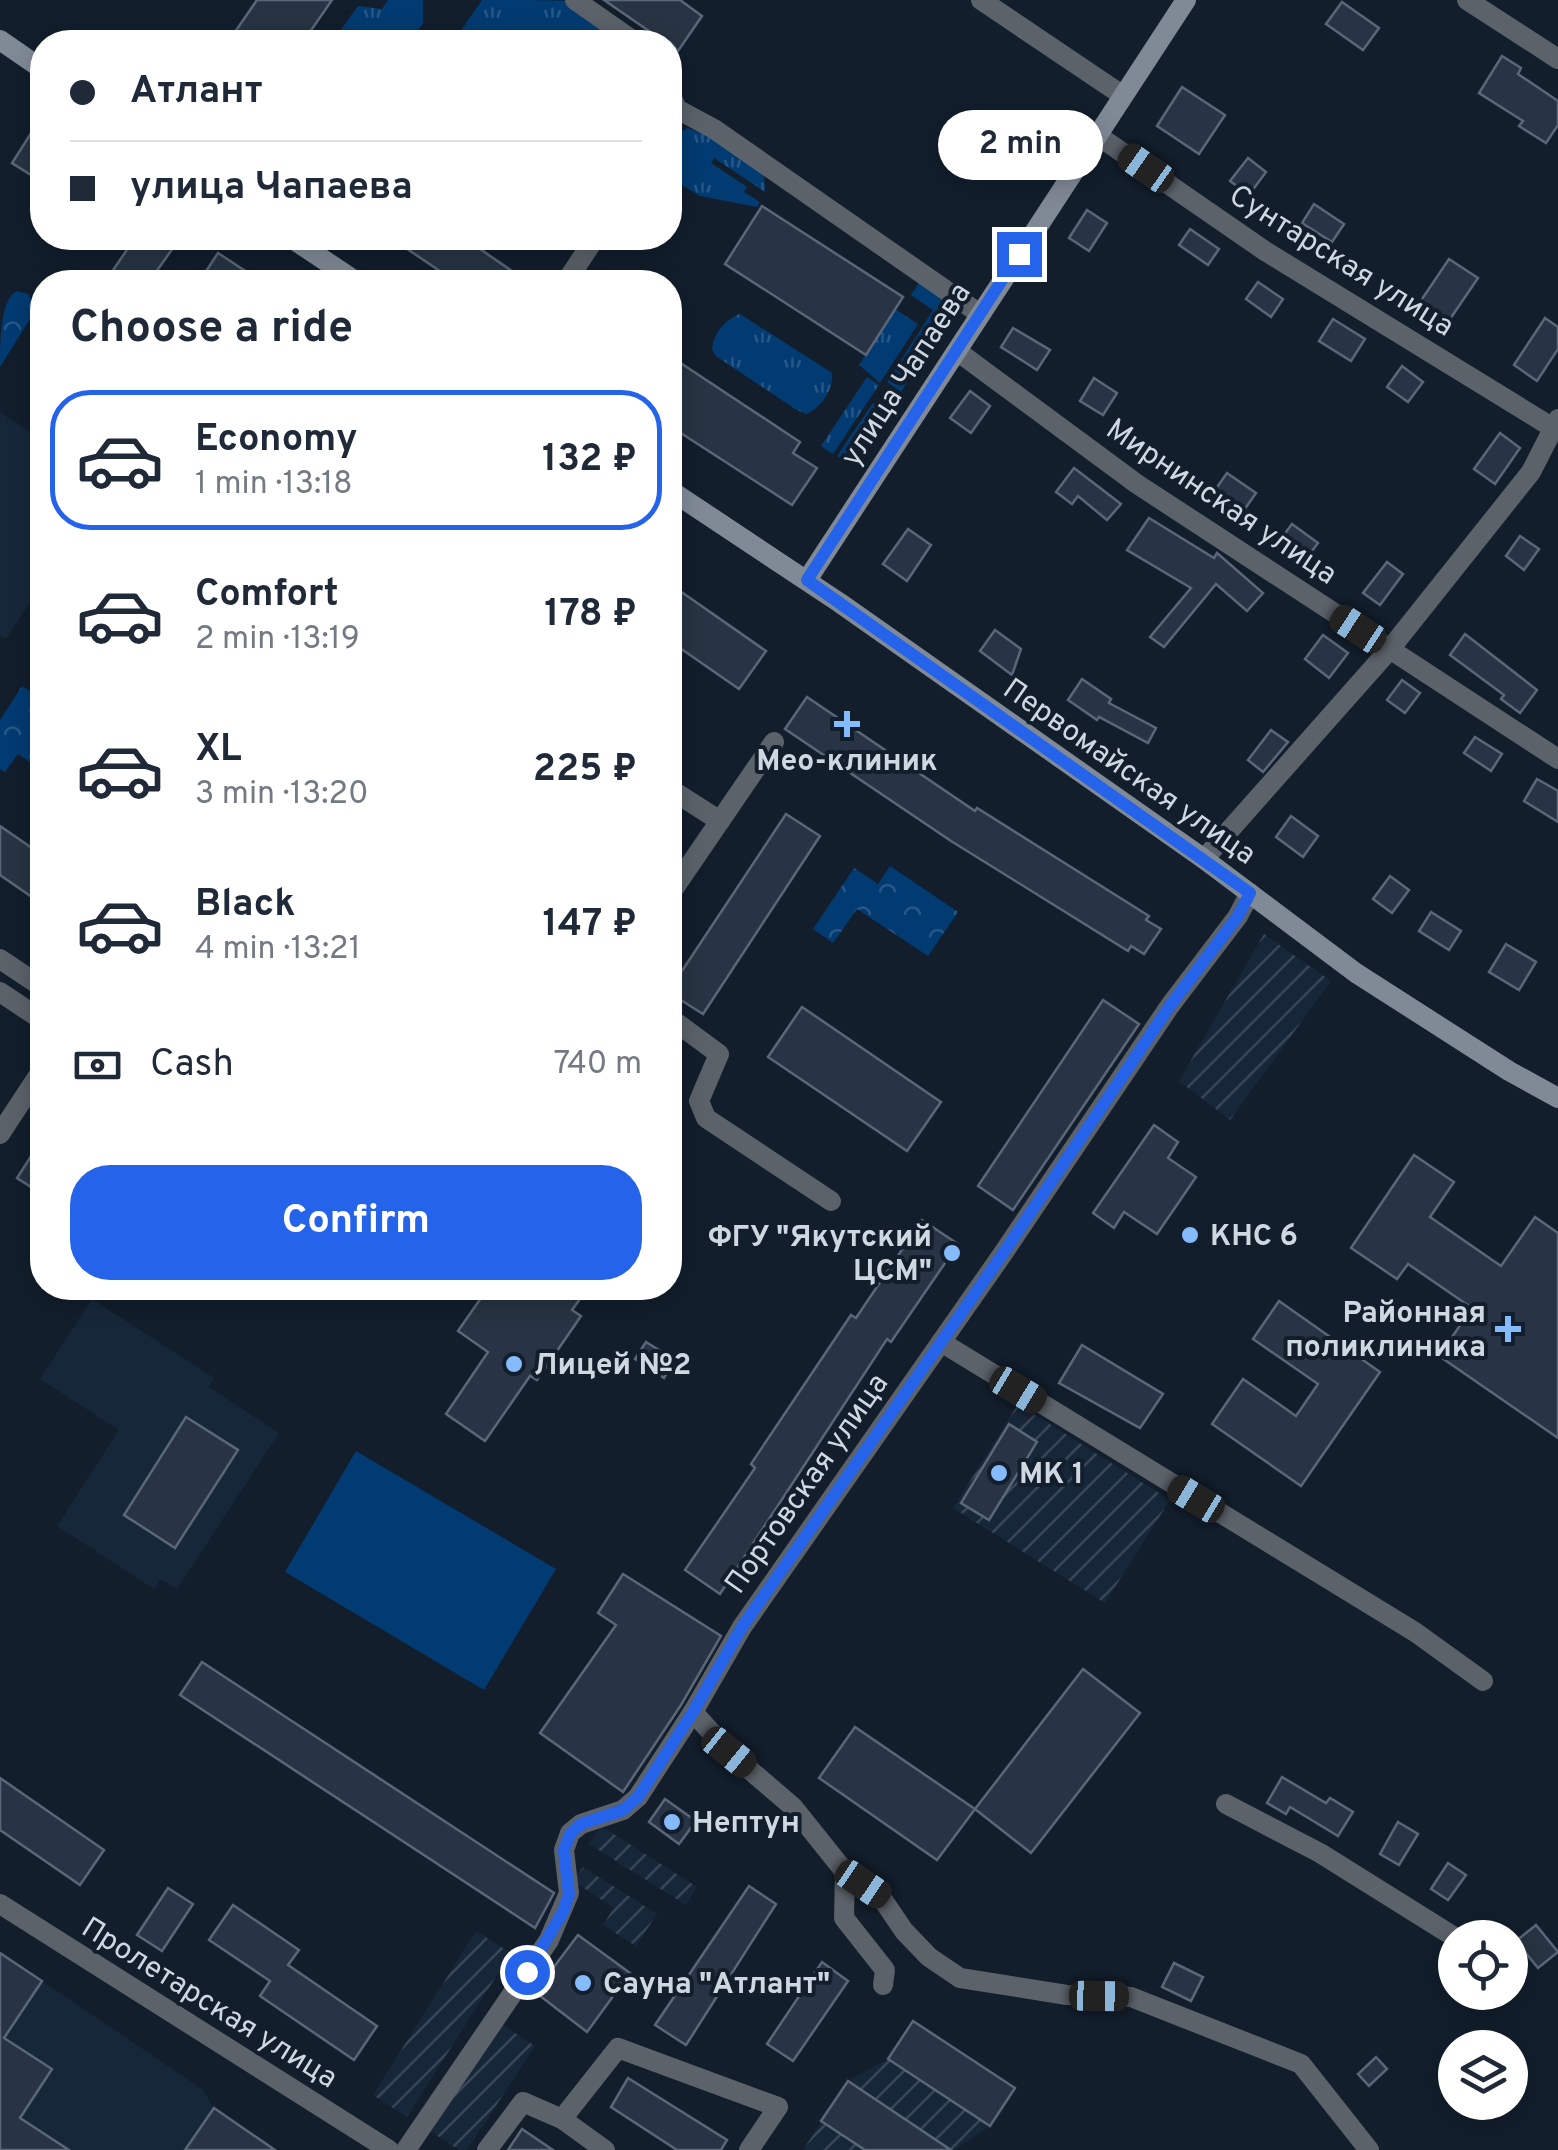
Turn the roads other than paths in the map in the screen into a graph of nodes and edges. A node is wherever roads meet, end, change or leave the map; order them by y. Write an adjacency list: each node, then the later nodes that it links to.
1 (575, 0): 5 (street)
2 (981, 0): 9 (street)
3 (1186, 0): 9 (main road, улица Чапаева)
4 (1468, 0): 7 (street)
5 (619, 30)
6 (0, 40): 8 (main road)
7 (1558, 59)
8 (30, 61)
9 (1122, 95): 11 (main road, улица Чапаева)
10 (682, 112): 14 (street)
11 (1097, 134): 14 (main road, улица Чапаева); 16 (street, Сунтарская улица)
12 (309, 250): 13 (main road)
13 (340, 270)
14 (980, 314): 15 (main road, улица Чапаева)
15 (957, 351): 18 (main road, улица Чапаева); 19 (street, Мирнинская улица)
16 (1556, 426): 19 (street)
17 (682, 498): 18 (main road, Первомайская улица)
18 (807, 580): 24 (main road, Первомайская улица)
19 (1390, 650): 21 (street, Мирнинская улица); 24 (street)
20 (774, 742): 23 (street)
21 (1558, 760)
22 (682, 797): 23 (street)
23 (720, 821): 25 (street)
24 (1204, 859): 26 (main road, Первомайская улица)
25 (682, 876)
26 (1250, 893): 33 (main road, Первомайская улица); 36 (street, Портовская улица)
27 (0, 959): 28 (street)
28 (30, 979)
29 (0, 992): 30 (street)
30 (30, 1012)
31 (682, 1027): 35 (street)
32 (30, 1088): 34 (street)
33 (1558, 1098)
34 (0, 1134)
35 (830, 1201)
36 (942, 1342): 37 (street); 38 (street, Портовская улица)
37 (1483, 1681)
38 (693, 1712): 40 (street); 46 (street, Портовская улица)
39 (1226, 1804): 42 (street)
40 (846, 1872): 43 (street); 50 (street)
41 (0, 1904): 45 (street, Пролетарская улица)
42 (1438, 1927)
43 (884, 1986)
44 (562, 2119): 47 (street); 48 (street); 49 (street)
45 (389, 2150)
46 (406, 2150)
47 (487, 2150)
48 (605, 2150)
49 (749, 2150)
50 (1369, 2150)

